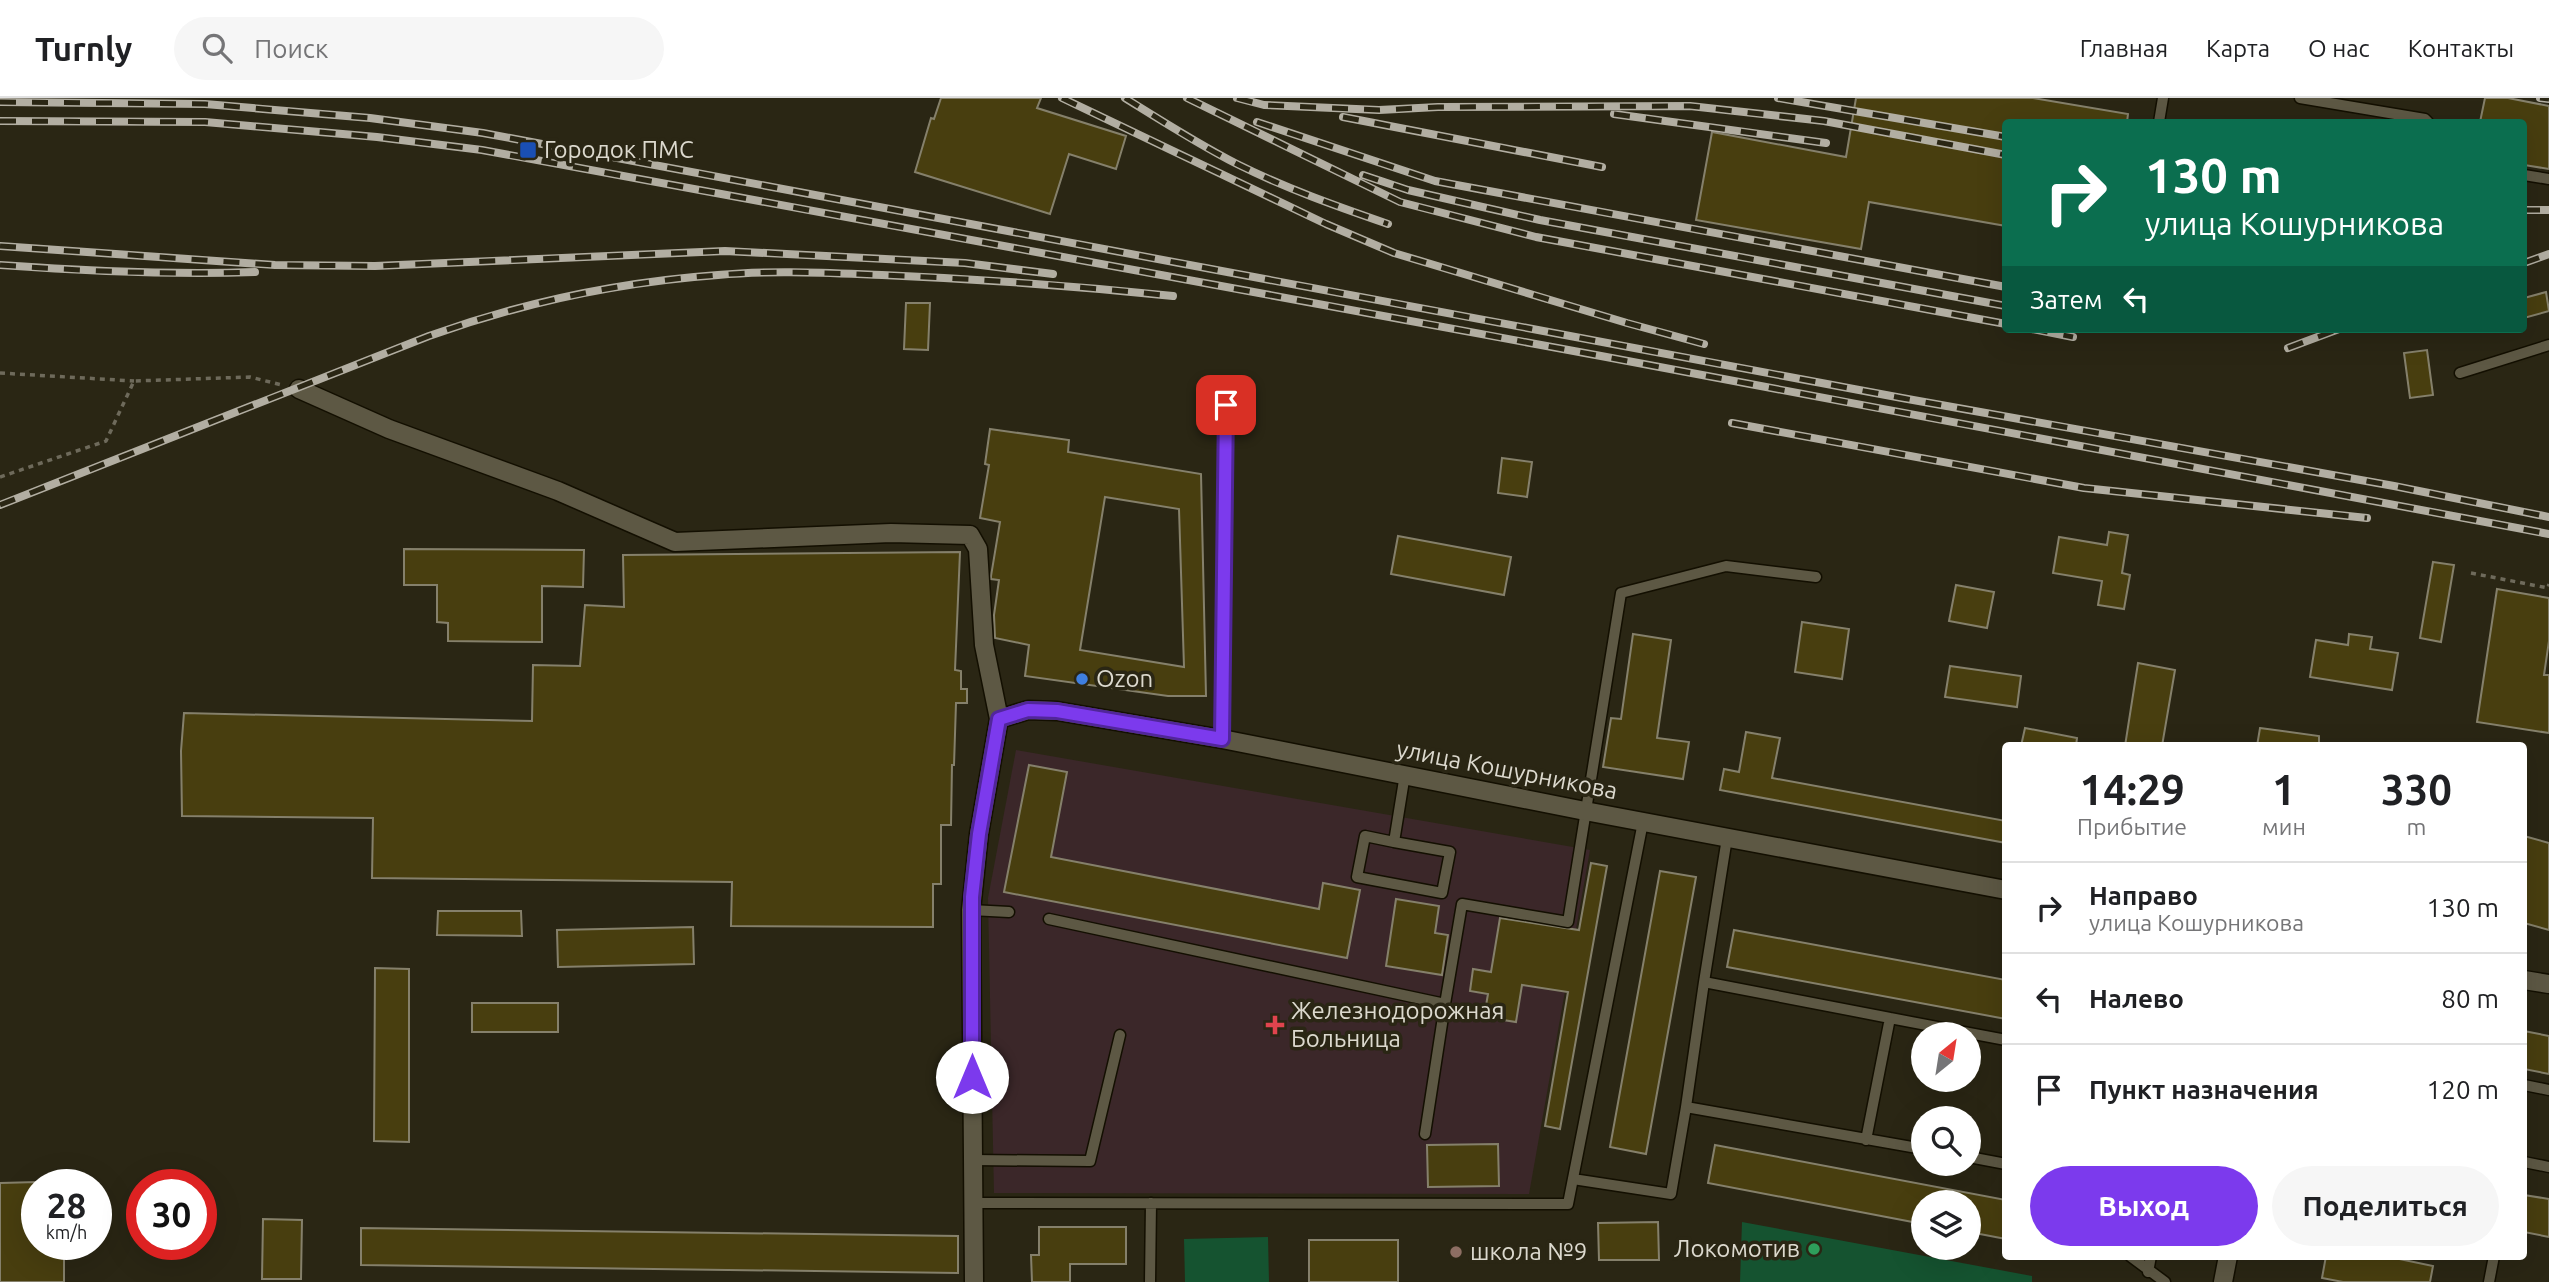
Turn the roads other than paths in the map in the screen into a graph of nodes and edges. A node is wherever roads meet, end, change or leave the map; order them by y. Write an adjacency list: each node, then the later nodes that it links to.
1 (2163, 98): 3 (lane)
2 (2300, 98): 4 (lane)
3 (2160, 119)
4 (2424, 119)
5 (2527, 175): 6 (lane)
6 (2549, 179)
7 (2549, 345): 8 (lane)
8 (2460, 373)
9 (299, 389): 12 (street)
10 (1226, 405): 13 (lane)
11 (1816, 577): 15 (lane)
12 (999, 719): 13 (street, улица Кошурникова); 20 (street)
13 (1222, 739): 14 (street, улица Кошурникова)
14 (1405, 774): 15 (street, улица Кошурникова); 18 (lane)
15 (1585, 811): 16 (street, улица Кошурникова); 26 (lane)
16 (1643, 822): 17 (street, улица Кошурникова); 41 (lane)
17 (1727, 838): 19 (street, улица Кошурникова); 24 (lane)
18 (1394, 842): 18 (lane)
19 (2002, 889)
20 (971, 910): 21 (lane); 37 (street)
21 (1009, 912)
22 (1048, 919): 26 (lane)
23 (2527, 981): 25 (street)
24 (1704, 982): 27 (lane); 32 (lane)
25 (2549, 985)
26 (1445, 1004): 33 (lane)
27 (1890, 1018): 29 (lane); 34 (lane)
28 (1120, 1035): 37 (lane)
29 (2002, 1039)
30 (2527, 1086): 31 (lane)
31 (2549, 1090)
32 (1686, 1107): 34 (lane); 41 (lane)
33 (1425, 1135)
34 (1866, 1140): 35 (lane)
35 (1911, 1147)
36 (1981, 1159): 38 (lane)
37 (973, 1160): 42 (street)
38 (2002, 1163)
39 (2527, 1163): 40 (lane)
40 (2549, 1167)
41 (1573, 1179): 43 (lane)
42 (973, 1203): 43 (lane); 49 (street)
43 (1151, 1203): 50 (lane)
44 (2134, 1260): 48 (lane)
45 (2150, 1260): 48 (lane)
46 (2227, 1260): 52 (street)
47 (2493, 1260): 53 (lane)
48 (2148, 1272): 51 (lane)
49 (974, 1282)
50 (1150, 1282)
51 (2165, 1282)
52 (2223, 1282)
53 (2489, 1282)

